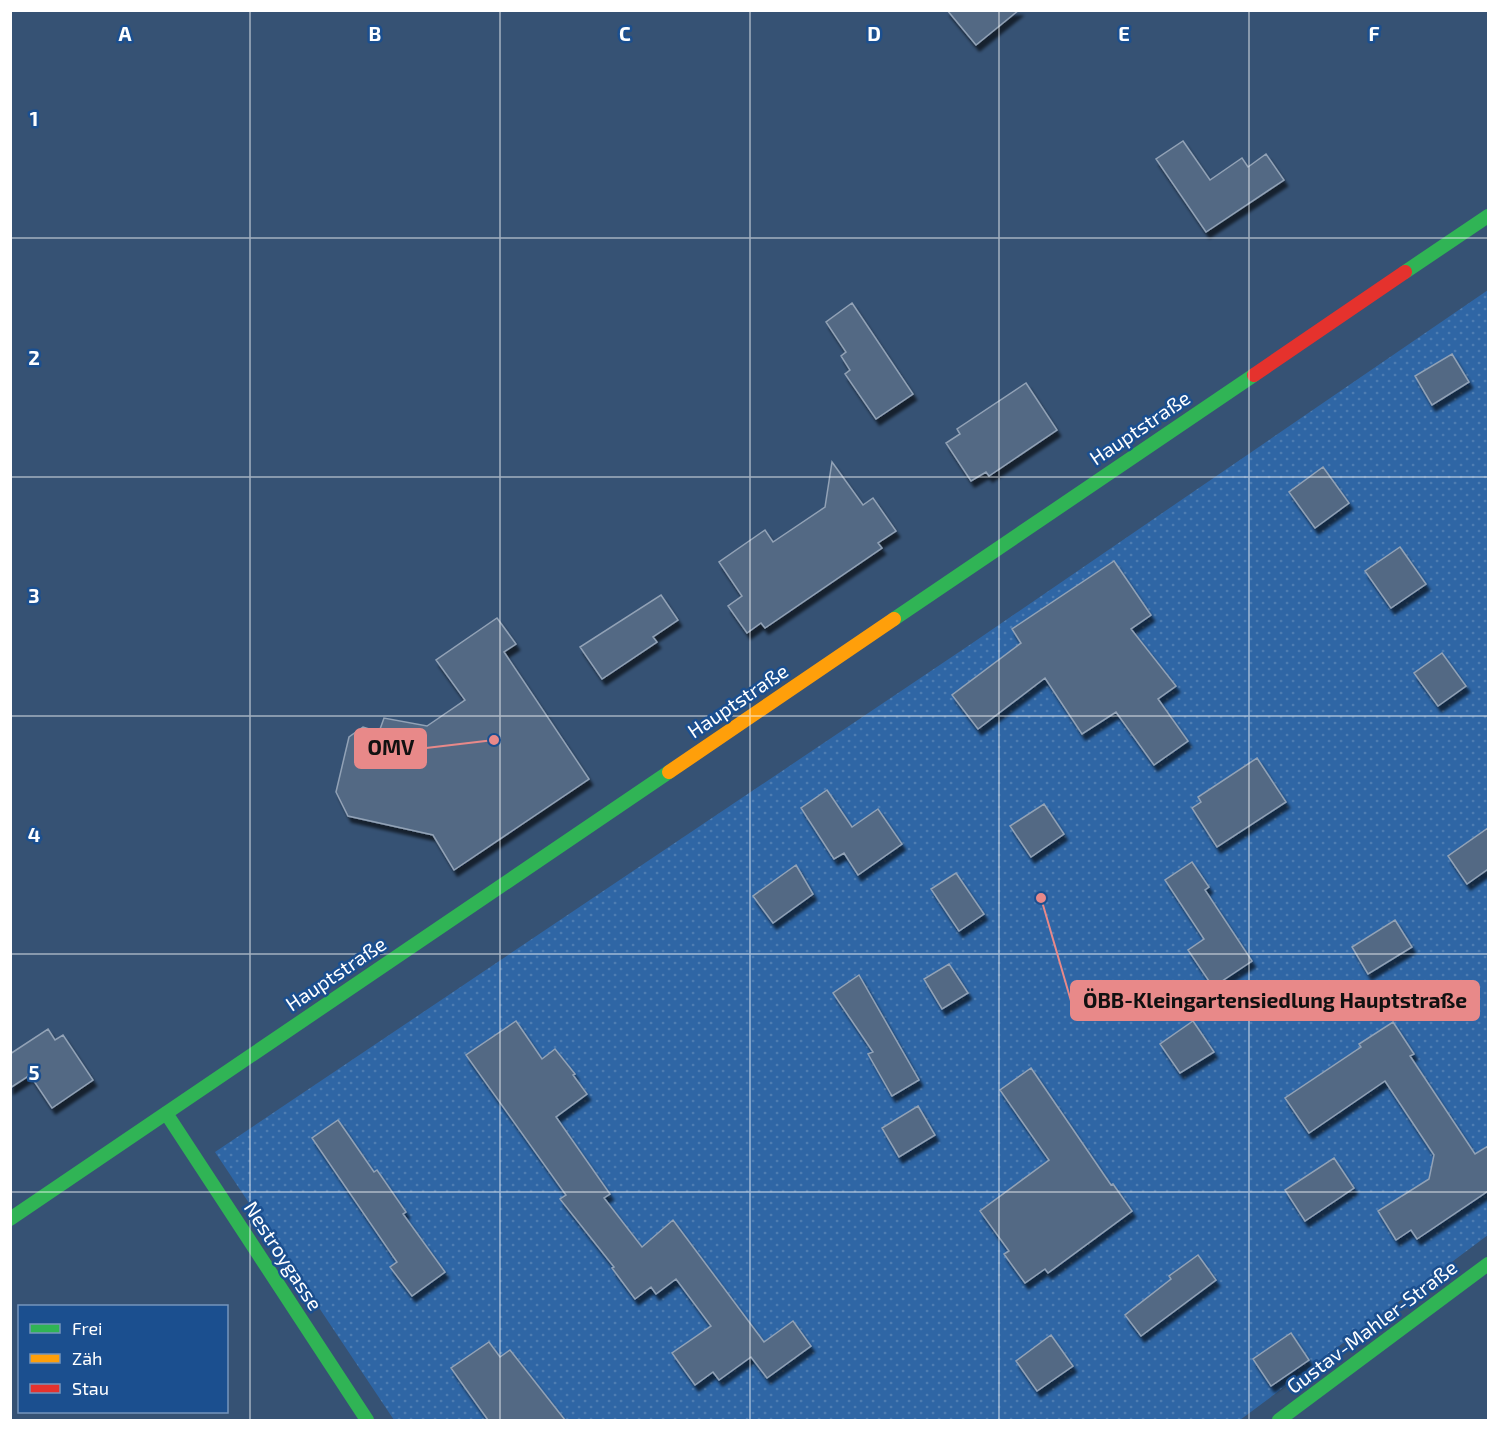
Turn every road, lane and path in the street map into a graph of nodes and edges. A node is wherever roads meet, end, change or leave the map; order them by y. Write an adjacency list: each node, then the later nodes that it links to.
1 (1488, 216): 2 (main road, Hauptstraße)
2 (166, 1113): 3 (main road, Hauptstraße); 5 (main road, Nestroygasse)
3 (10, 1219)
4 (1488, 1264): 6 (main road, Gustav-Mahler-Straße)
5 (367, 1420)
6 (1279, 1420)

